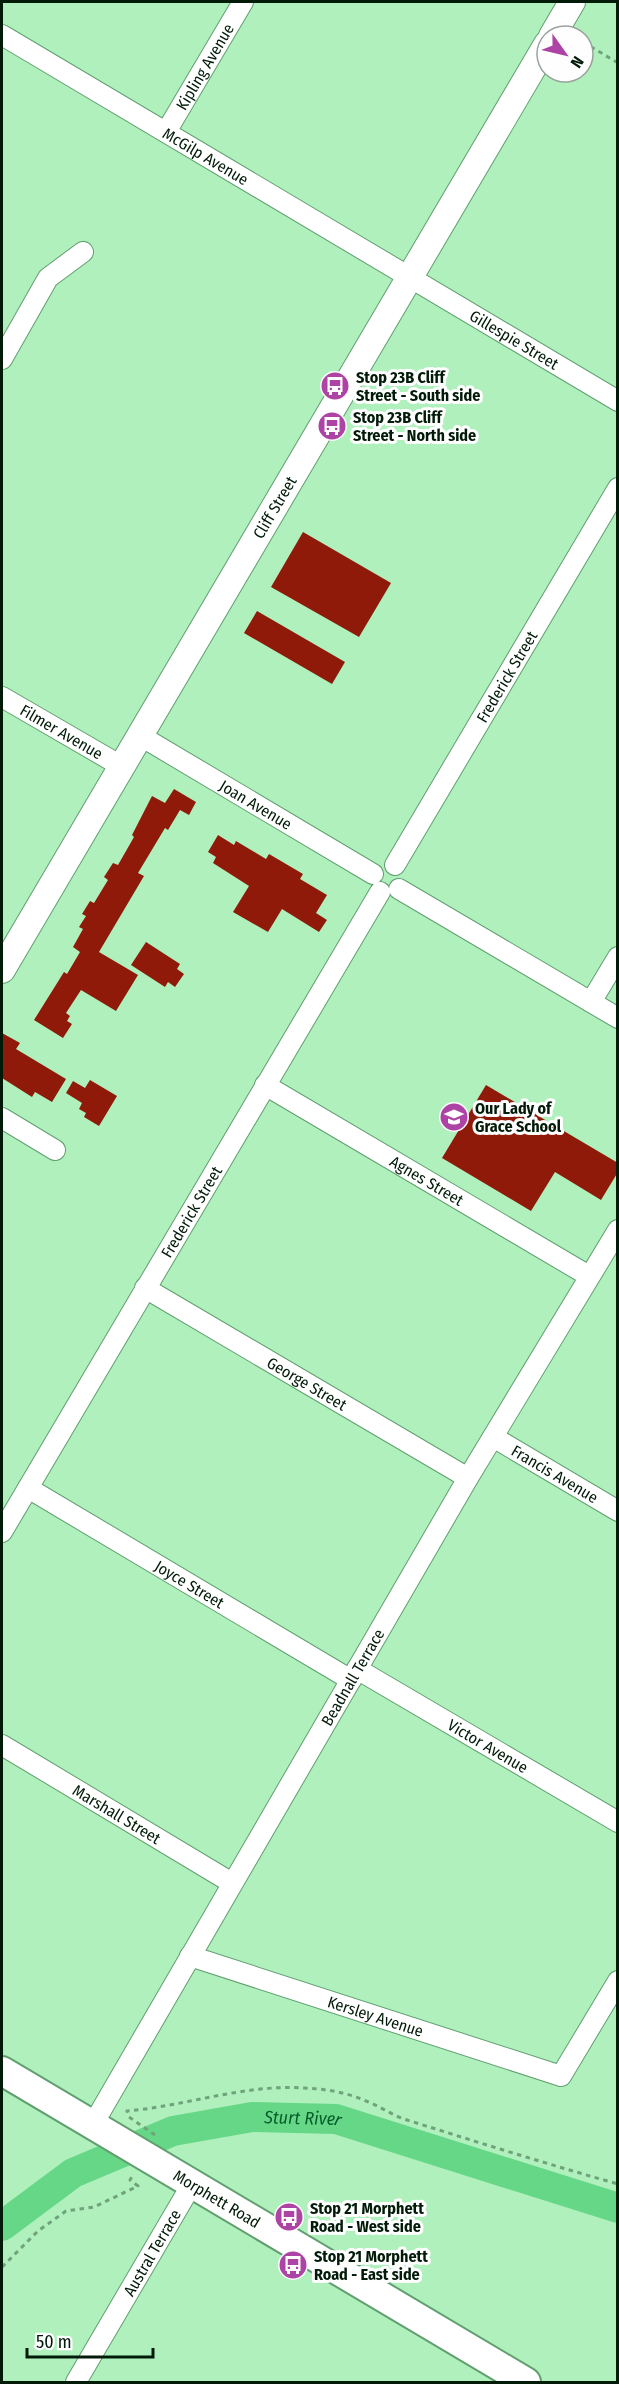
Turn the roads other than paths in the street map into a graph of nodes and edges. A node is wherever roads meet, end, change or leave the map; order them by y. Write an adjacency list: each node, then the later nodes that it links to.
1 (243, 2): 6 (street, Kipling Avenue)
2 (572, 2): 3 (street)
3 (559, 24)
4 (2, 35): 6 (street, McGilp Avenue)
5 (535, 64): 8 (street, Cliff Street)
6 (166, 132): 8 (street, McGilp Avenue)
7 (83, 252): 9 (street)
8 (410, 276): 10 (street, Gillespie Street); 13 (street, Cliff Street)
9 (2, 359)
10 (618, 401)
11 (618, 489): 15 (street, Frederick Street)
12 (2, 697): 14 (street, Filmer Avenue)
13 (139, 735): 14 (street, Cliff Street); 16 (street, Joan Avenue)
14 (121, 766): 19 (street, Cliff Street)
15 (395, 865): 16 (street); 17 (street)
16 (373, 873): 17 (street)
17 (389, 891): 20 (street); 22 (street, Frederick Street)
18 (618, 957): 20 (street)
19 (2, 970)
20 (591, 1002): 21 (street)
21 (618, 1018)
22 (265, 1085): 26 (street, Agnes Street); 27 (street, Frederick Street)
23 (2, 1118): 24 (street)
24 (55, 1150)
25 (618, 1230): 26 (street, Beadnall Terrace)
26 (589, 1276): 28 (street, Beadnall Terrace)
27 (145, 1288): 29 (street, George Street); 30 (street, Frederick Street)
28 (493, 1437): 29 (street, Beadnall Terrace); 31 (street, Francis Avenue)
29 (468, 1479): 33 (street, Beadnall Terrace)
30 (28, 1488): 32 (street, Frederick Street); 33 (street, Joyce Street)
31 (618, 1510)
32 (2, 1532)
33 (354, 1675): 35 (street, Victor Avenue); 36 (street, Beadnall Terrace)
34 (2, 1745): 36 (street, Marshall Street)
35 (618, 1822)
36 (232, 1883): 37 (street, Beadnall Terrace)
37 (190, 1956): 38 (street, Kersley Avenue); 40 (street, Beadnall Terrace)
38 (618, 1981)
39 (2, 2071): 40 (main road, Morphett Road)
40 (100, 2130): 41 (main road, Morphett Road)
41 (192, 2184): 42 (street, Austral Terrace); 43 (main road, Morphett Road)
42 (76, 2382)
43 (526, 2382)

